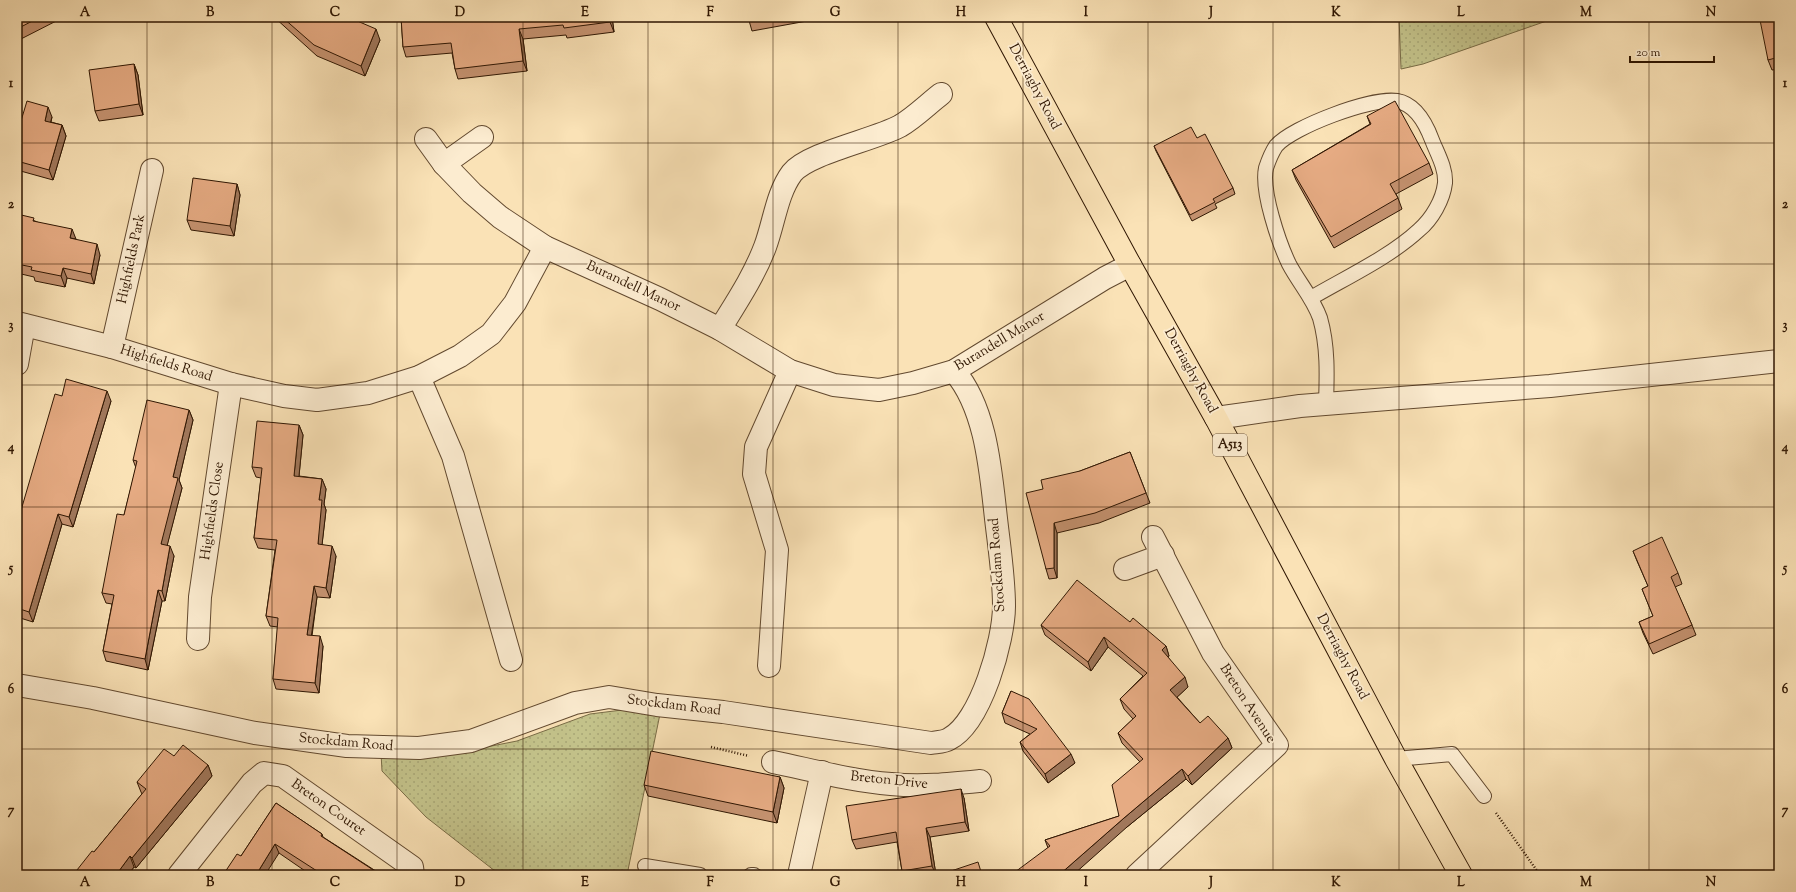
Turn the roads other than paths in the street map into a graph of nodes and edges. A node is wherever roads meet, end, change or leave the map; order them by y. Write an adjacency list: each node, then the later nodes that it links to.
1 (996, 17): 8 (main road, Derriaghy Road / A513)
2 (941, 94): 11 (street)
3 (482, 137): 5 (street)
4 (426, 140): 5 (street, Burandell Manor)
5 (444, 164): 7 (street, Burandell Manor)
6 (152, 170): 12 (street, Highfields Park)
7 (545, 247): 11 (street, Burandell Manor); 17 (street)
8 (1130, 265): 16 (street, Burandell Manor); 20 (main road, Derriaghy Road / A513)
9 (1311, 298): 9 (lane); 19 (lane)
10 (21, 324): 12 (street, Highfields Road); 14 (street)
11 (720, 329): 15 (street, Burandell Manor)
12 (112, 347): 18 (street, Highfields Road)
13 (1779, 361): 19 (street)
14 (17, 364)
15 (790, 370): 16 (street, Burandell Manor); 24 (street)
16 (954, 371): 25 (street, Stockdam Road)
17 (418, 377): 18 (street, Highfields Road); 23 (street)
18 (231, 384): 22 (street, Highfields Close)
19 (1326, 404): 20 (street)
20 (1216, 418): 26 (main road, Derriaghy Road / A513)
21 (1125, 569): 38 (street, Breton Avenue)
22 (198, 639)
23 (511, 660)
24 (769, 666)
25 (17, 685)
26 (1396, 759): 30 (lane); 39 (main road, Derriaghy Road / A513)
27 (773, 762): 28 (street, Breton Drive)
28 (822, 772): 29 (street, Breton Drive); 37 (street)
29 (980, 781)
30 (1484, 796)
31 (645, 866): 34 (lane)
32 (179, 875): 33 (street, Breton Couret)
33 (413, 875)
34 (700, 875)
35 (751, 875): 36 (lane)
36 (754, 875)
37 (799, 875)
38 (1137, 875)
39 (1461, 875)

